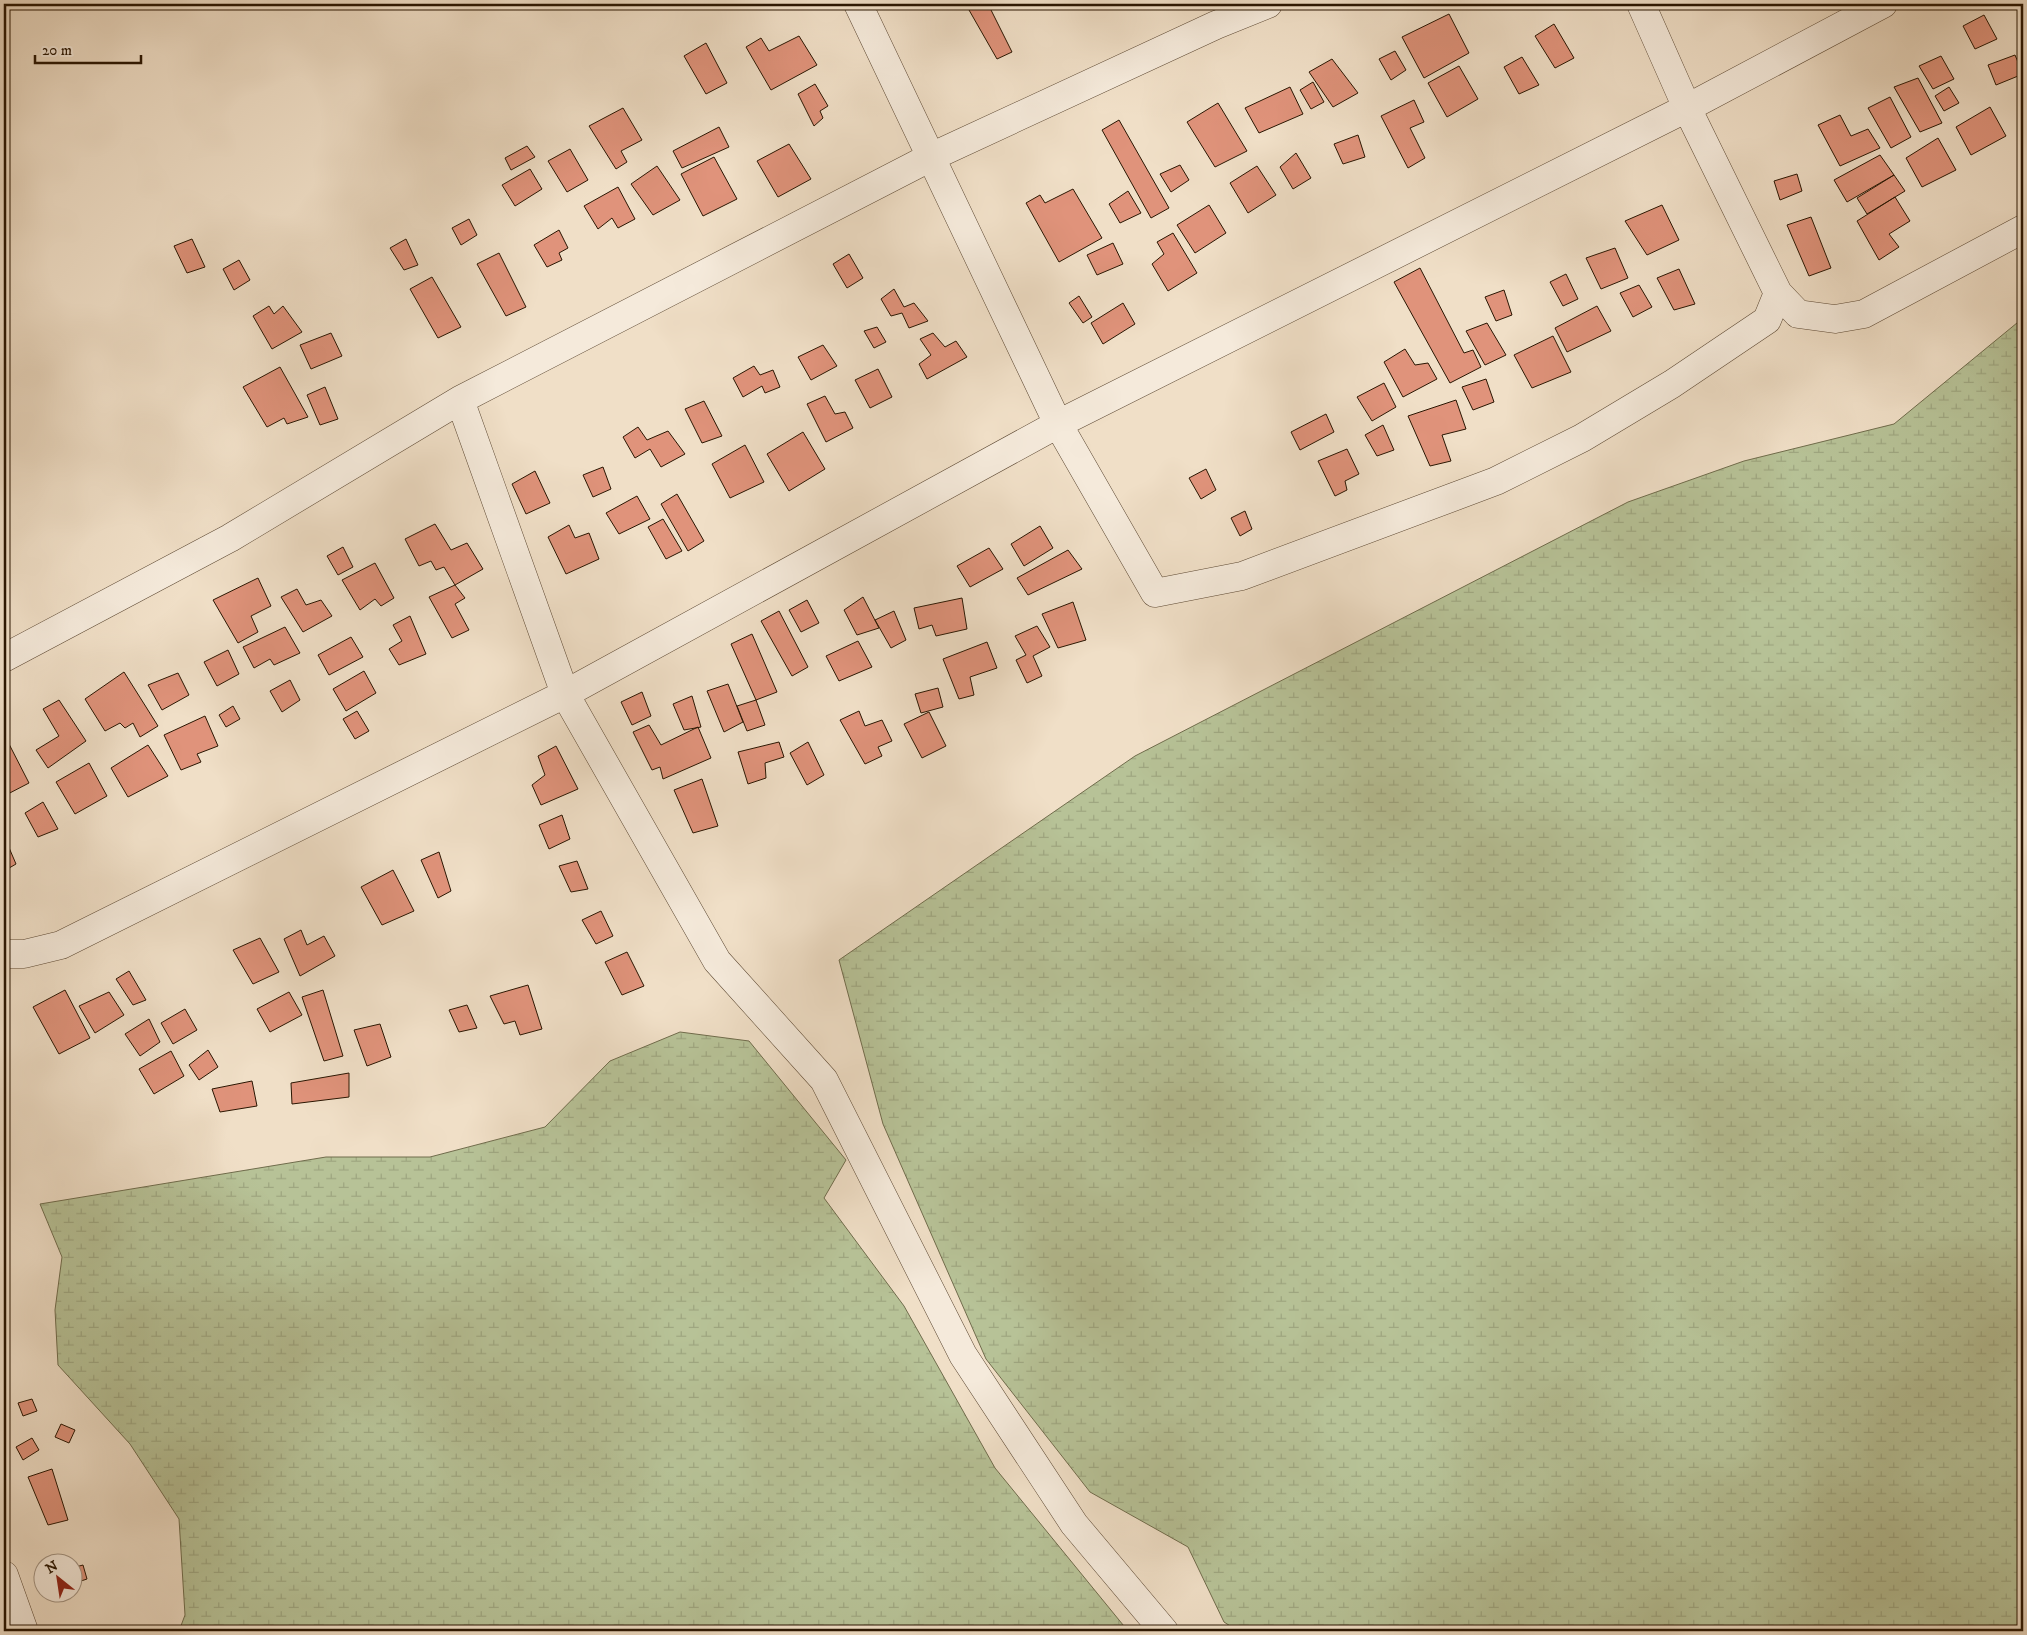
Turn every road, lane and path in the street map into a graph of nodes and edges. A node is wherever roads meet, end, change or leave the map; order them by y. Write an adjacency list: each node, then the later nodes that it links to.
1 (858, 4): 6 (street)
2 (1268, 4): 6 (street)
3 (1642, 4): 5 (street)
4 (1883, 4): 5 (street)
5 (1687, 108): 8 (street); 10 (street)
6 (931, 157): 9 (street); 10 (street)
7 (2023, 229): 8 (street)
8 (1778, 293): 10 (street)
9 (460, 400): 11 (street); 12 (street)
10 (1058, 424): 12 (street)
11 (4, 658)
12 (565, 694): 13 (street); 16 (street)
13 (4, 954)
14 (4, 1575): 15 (street)
15 (24, 1631)
16 (1164, 1631)

